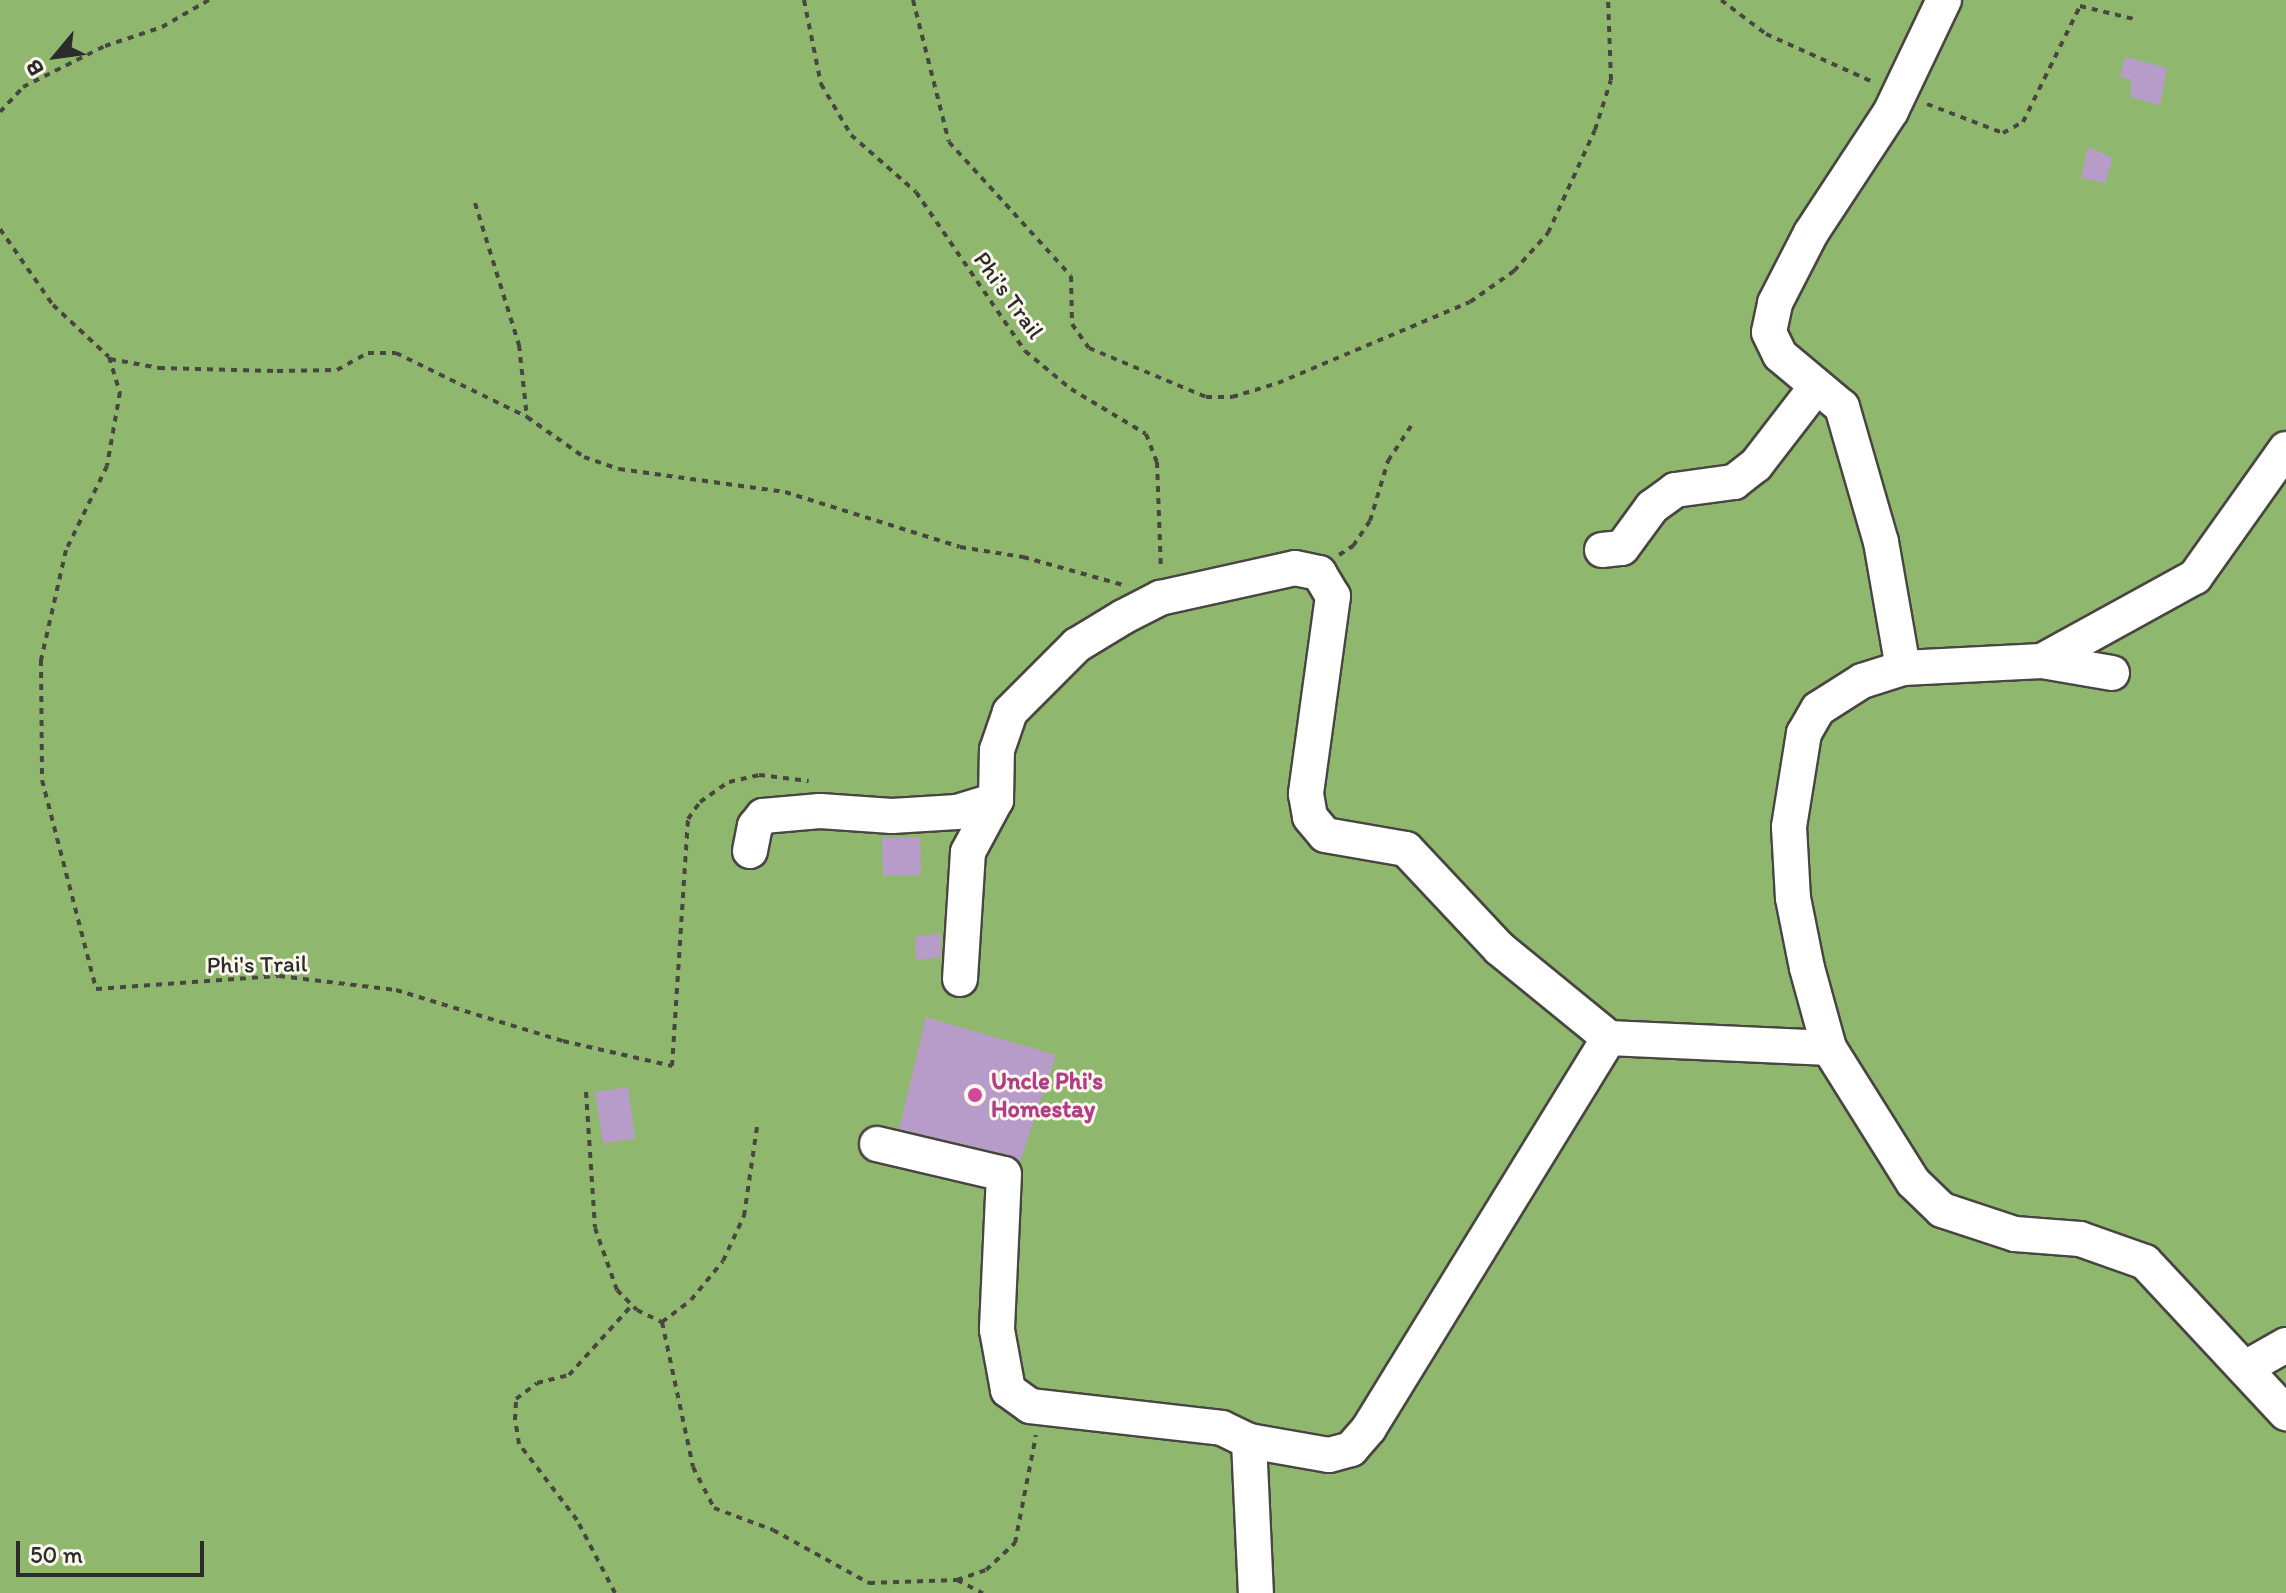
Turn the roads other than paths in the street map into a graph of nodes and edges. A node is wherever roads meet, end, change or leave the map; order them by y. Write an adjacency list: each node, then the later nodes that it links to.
1 (1944, 0): 2 (street)
2 (1816, 387): 4 (street); 6 (street)
3 (2286, 449): 5 (street)
4 (1602, 550)
5 (2042, 661): 6 (street); 7 (street)
6 (1903, 668): 12 (street)
7 (2112, 673)
8 (996, 800): 9 (street); 10 (street); 11 (street)
9 (750, 851)
10 (960, 979)
11 (1609, 1038): 12 (street); 17 (street)
12 (1829, 1048): 15 (street)
13 (877, 1144): 17 (street)
14 (2286, 1345): 15 (street)
15 (2247, 1367): 16 (street)
16 (2286, 1413)
17 (1249, 1441): 18 (street)
18 (1256, 1593)

